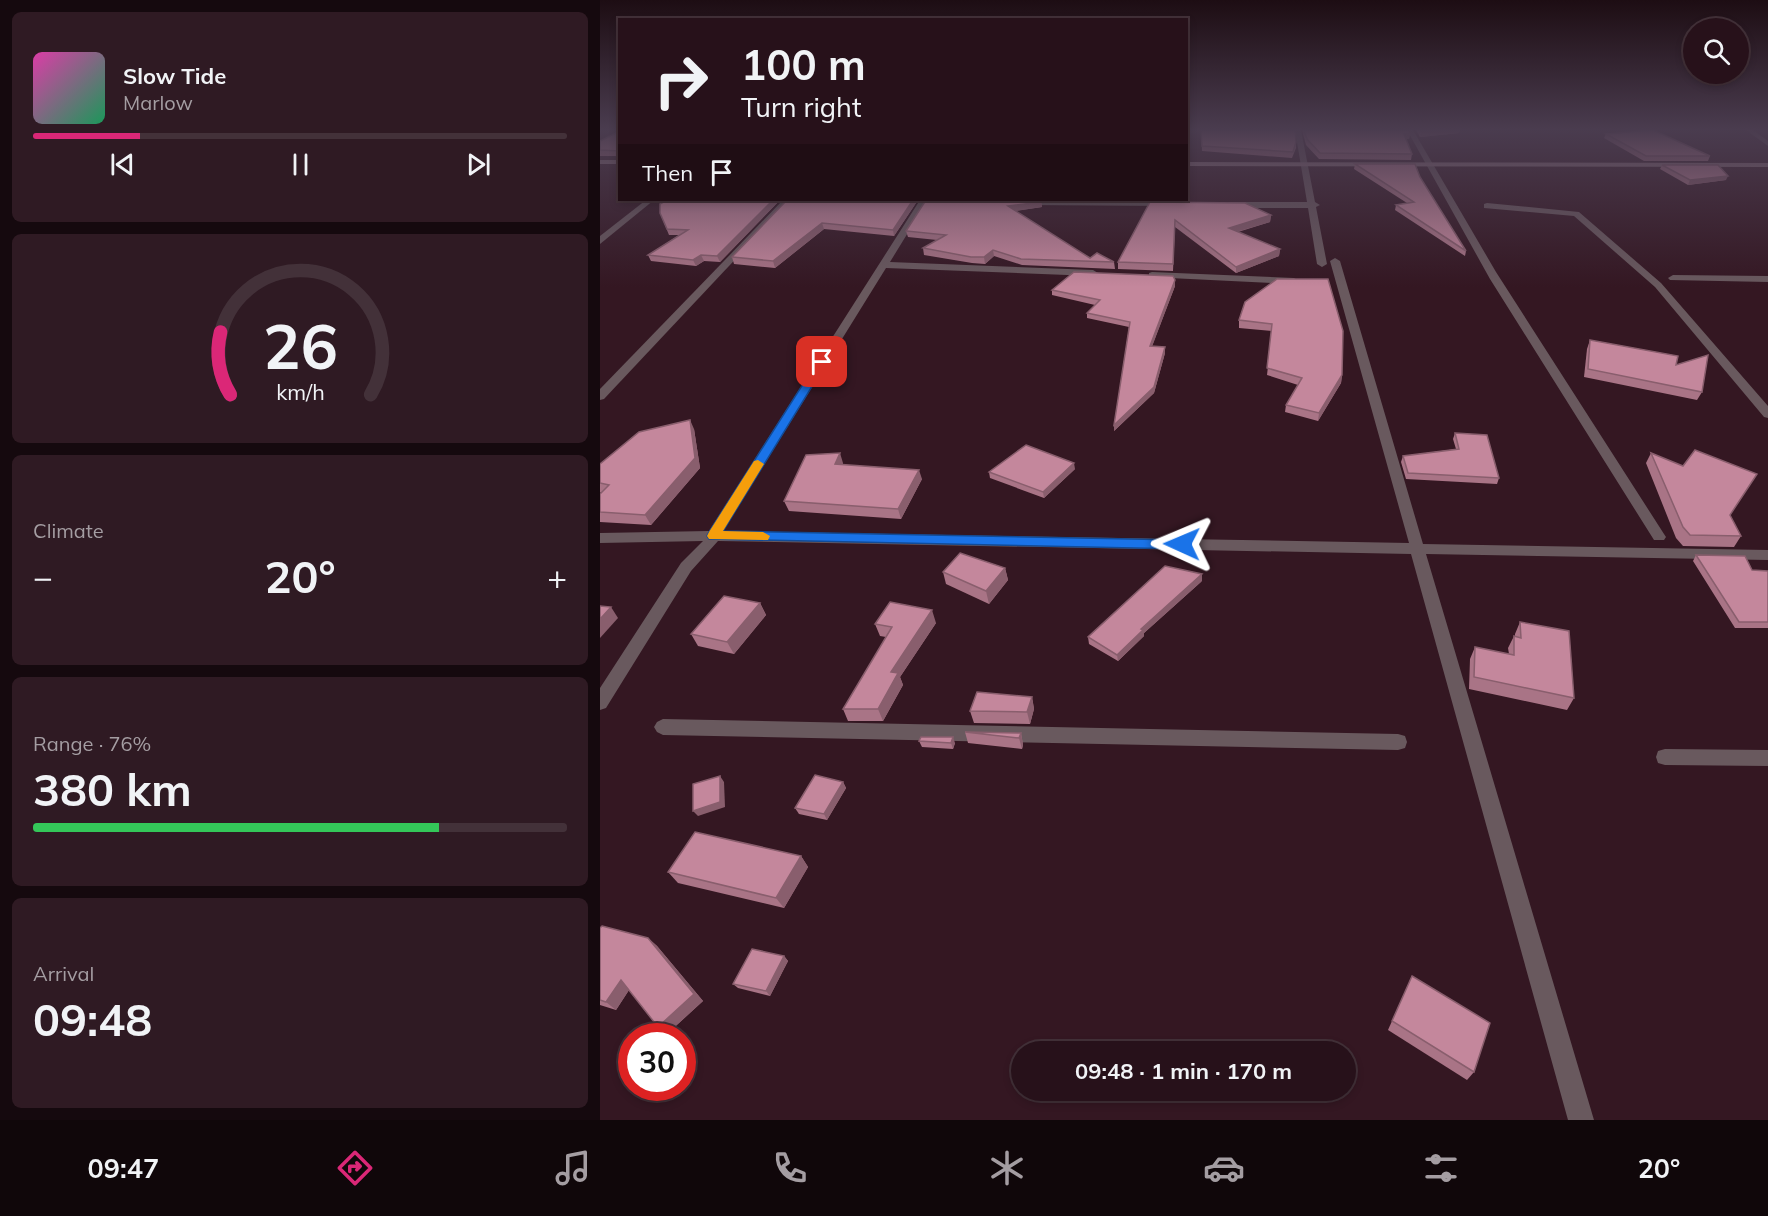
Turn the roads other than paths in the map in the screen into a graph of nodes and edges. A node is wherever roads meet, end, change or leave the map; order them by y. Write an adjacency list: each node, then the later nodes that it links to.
1 (1310, 182): 29 (street)
2 (1440, 182): 21 (street)
3 (649, 201): 11 (street)
4 (786, 201): 18 (street)
5 (923, 201): 12 (street)
6 (1026, 203): 7 (street)
7 (1177, 204)
8 (1223, 204): 9 (street)
9 (1316, 205)
10 (1487, 206): 19 (street)
11 (600, 241)
12 (883, 265): 13 (street); 20 (street)
13 (1106, 274)
14 (1141, 275): 17 (street)
15 (1673, 278): 16 (street)
16 (1768, 279)
17 (1294, 281)
18 (600, 396)
19 (1768, 414)
20 (713, 536): 22 (street); 23 (street); 24 (street)
21 (1659, 537)
22 (600, 538)
23 (1768, 555)
24 (600, 703)
25 (663, 727): 26 (street)
26 (1398, 742)
27 (1665, 758): 28 (street)
28 (1768, 758)
29 (1581, 1120)

